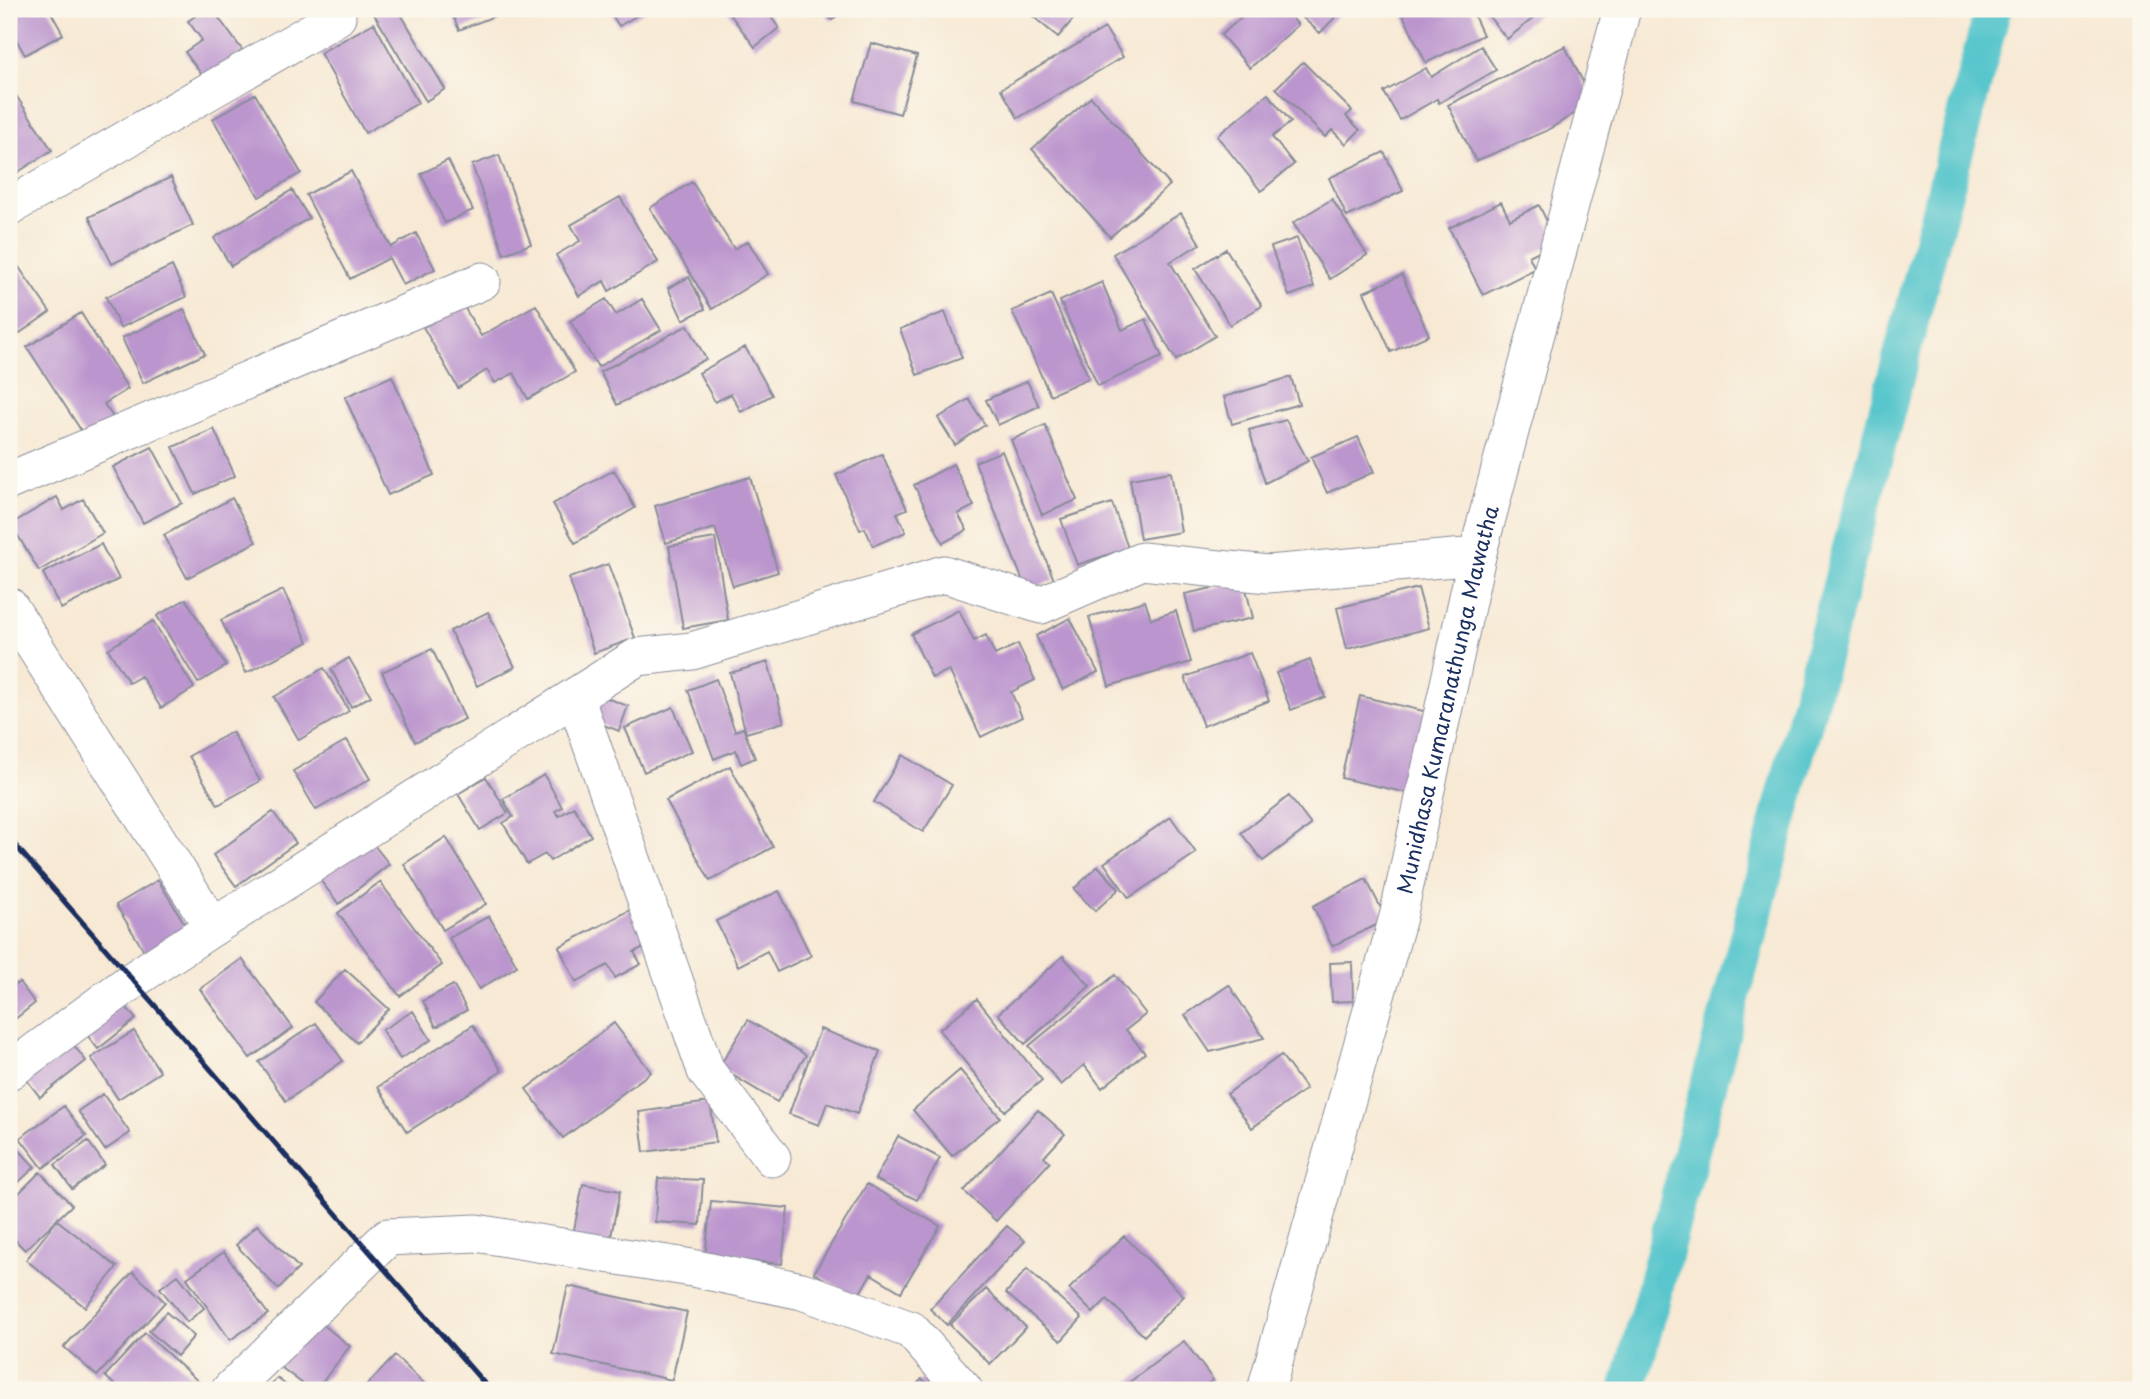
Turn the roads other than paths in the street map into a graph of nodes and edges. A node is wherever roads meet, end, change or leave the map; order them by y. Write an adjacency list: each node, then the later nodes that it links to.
1 (1622, 9): 6 (street, Munidhasa Kumaranathunga Mawatha)
2 (337, 17): 3 (street)
3 (9, 207)
4 (482, 281): 5 (street)
5 (9, 481)
6 (1478, 556): 8 (street); 14 (street, Munidhasa Kumaranathunga Mawatha)
7 (9, 606): 9 (street)
8 (575, 697): 9 (street); 11 (street)
9 (213, 927): 10 (street)
10 (10, 1066)
11 (772, 1158)
12 (230, 1390): 13 (street)
13 (964, 1390)
14 (1266, 1390)

